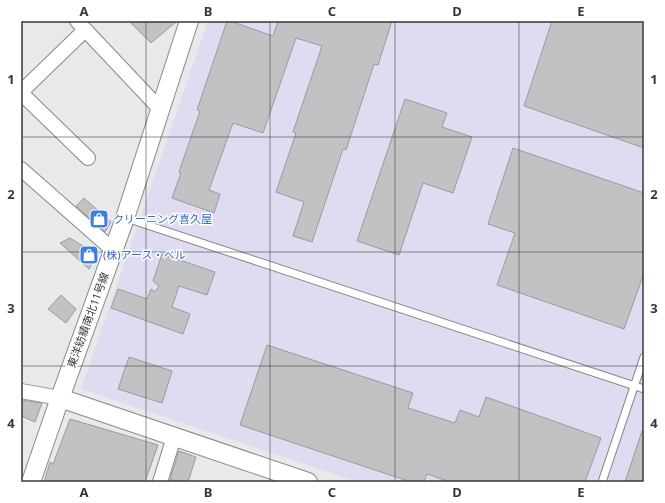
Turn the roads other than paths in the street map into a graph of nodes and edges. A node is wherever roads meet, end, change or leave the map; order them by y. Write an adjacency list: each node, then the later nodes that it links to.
1 (189, 21): 4 (street, 東洋紡績南北11号線)
2 (81, 25): 3 (street); 4 (street)
3 (21, 93): 5 (street)
4 (160, 109): 7 (street, 東洋紡績南北11号線)
5 (88, 158)
6 (21, 169): 8 (street)
7 (125, 218): 8 (street, 東洋紡績南北11号線); 10 (lane)
8 (113, 250): 13 (street, 東洋紡績南北11号線)
9 (644, 357): 10 (lane)
10 (634, 386): 11 (lane); 19 (lane)
11 (644, 389)
12 (21, 392): 13 (street)
13 (60, 398): 14 (street); 16 (street, 東洋紡績南北11号線)
14 (174, 436): 15 (street); 17 (street)
15 (286, 478): 18 (street)
16 (31, 482)
17 (160, 482)
18 (308, 482)
19 (602, 482)

